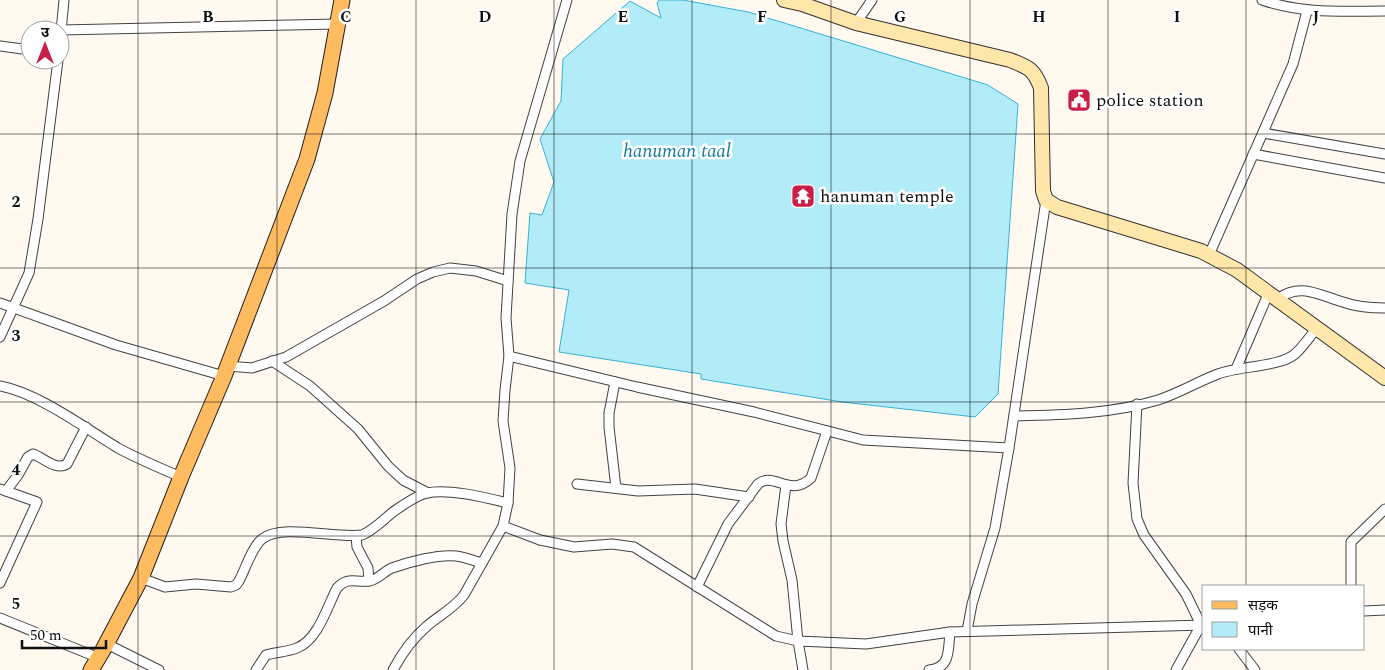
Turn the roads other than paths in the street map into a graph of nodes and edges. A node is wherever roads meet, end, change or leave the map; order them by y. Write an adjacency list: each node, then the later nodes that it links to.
1 (64, 0): 11 (street)
2 (342, 0): 13 (main road)
3 (567, 0): 24 (street)
4 (784, 0): 12 (street)
5 (872, 0): 12 (street)
6 (1262, 0): 8 (street)
7 (1326, 0): 9 (street)
8 (1307, 11): 9 (street); 18 (street)
9 (1323, 11): 10 (street)
10 (1385, 11)
11 (62, 20)
12 (856, 23): 22 (street)
13 (338, 24): 14 (street); 34 (main road)
14 (70, 30)
15 (0, 46): 16 (street)
16 (20, 49)
17 (57, 70): 27 (street)
18 (1263, 133): 19 (street); 20 (street)
19 (1253, 154): 21 (street); 23 (street)
20 (1385, 154)
21 (1385, 178)
22 (1046, 200): 23 (street); 39 (street)
23 (1209, 255): 25 (street)
24 (508, 281): 31 (street); 32 (street)
25 (1271, 295): 28 (street); 29 (street); 33 (street)
26 (0, 303): 27 (street)
27 (14, 308): 30 (street); 34 (street)
28 (1385, 308)
29 (1317, 328): 33 (street); 35 (street)
30 (0, 337)
31 (509, 356): 36 (street); 50 (street)
32 (272, 361): 34 (street); 48 (street)
33 (1236, 369): 38 (street)
34 (226, 371): 43 (main road)
35 (1385, 378)
36 (615, 382): 41 (street); 46 (street)
37 (0, 386): 40 (street)
38 (1138, 404): 39 (street); 63 (street)
39 (1014, 416): 42 (street)
40 (86, 427): 43 (street); 47 (street)
41 (828, 431): 42 (street); 45 (street)
42 (1009, 448): 64 (street)
43 (180, 477): 55 (main road)
44 (577, 484): 46 (street)
45 (786, 486): 49 (street); 66 (street)
46 (616, 488): 49 (street)
47 (3, 490): 57 (street)
48 (428, 493): 50 (street); 53 (street)
49 (749, 497): 59 (street)
50 (508, 503): 52 (street)
51 (1385, 509): 58 (street)
52 (503, 526): 54 (street); 59 (street)
53 (356, 536): 55 (street); 56 (street)
54 (482, 563): 56 (street); 72 (street)
55 (141, 578): 67 (main road)
56 (369, 581): 71 (street)
57 (0, 583)
58 (1351, 585)
59 (697, 587): 66 (street)
60 (1385, 610): 61 (street)
61 (1365, 611)
62 (0, 618): 69 (street)
63 (1202, 625): 64 (street); 75 (street)
64 (967, 631): 65 (street)
65 (950, 632): 66 (street); 74 (street)
66 (798, 641): 73 (street)
67 (107, 644): 69 (main road); 70 (street)
68 (1240, 650): 76 (street)
69 (95, 664)
70 (159, 670)
71 (256, 670)
72 (393, 670)
73 (803, 670)
74 (929, 670)
75 (1176, 670)
76 (1254, 670)

